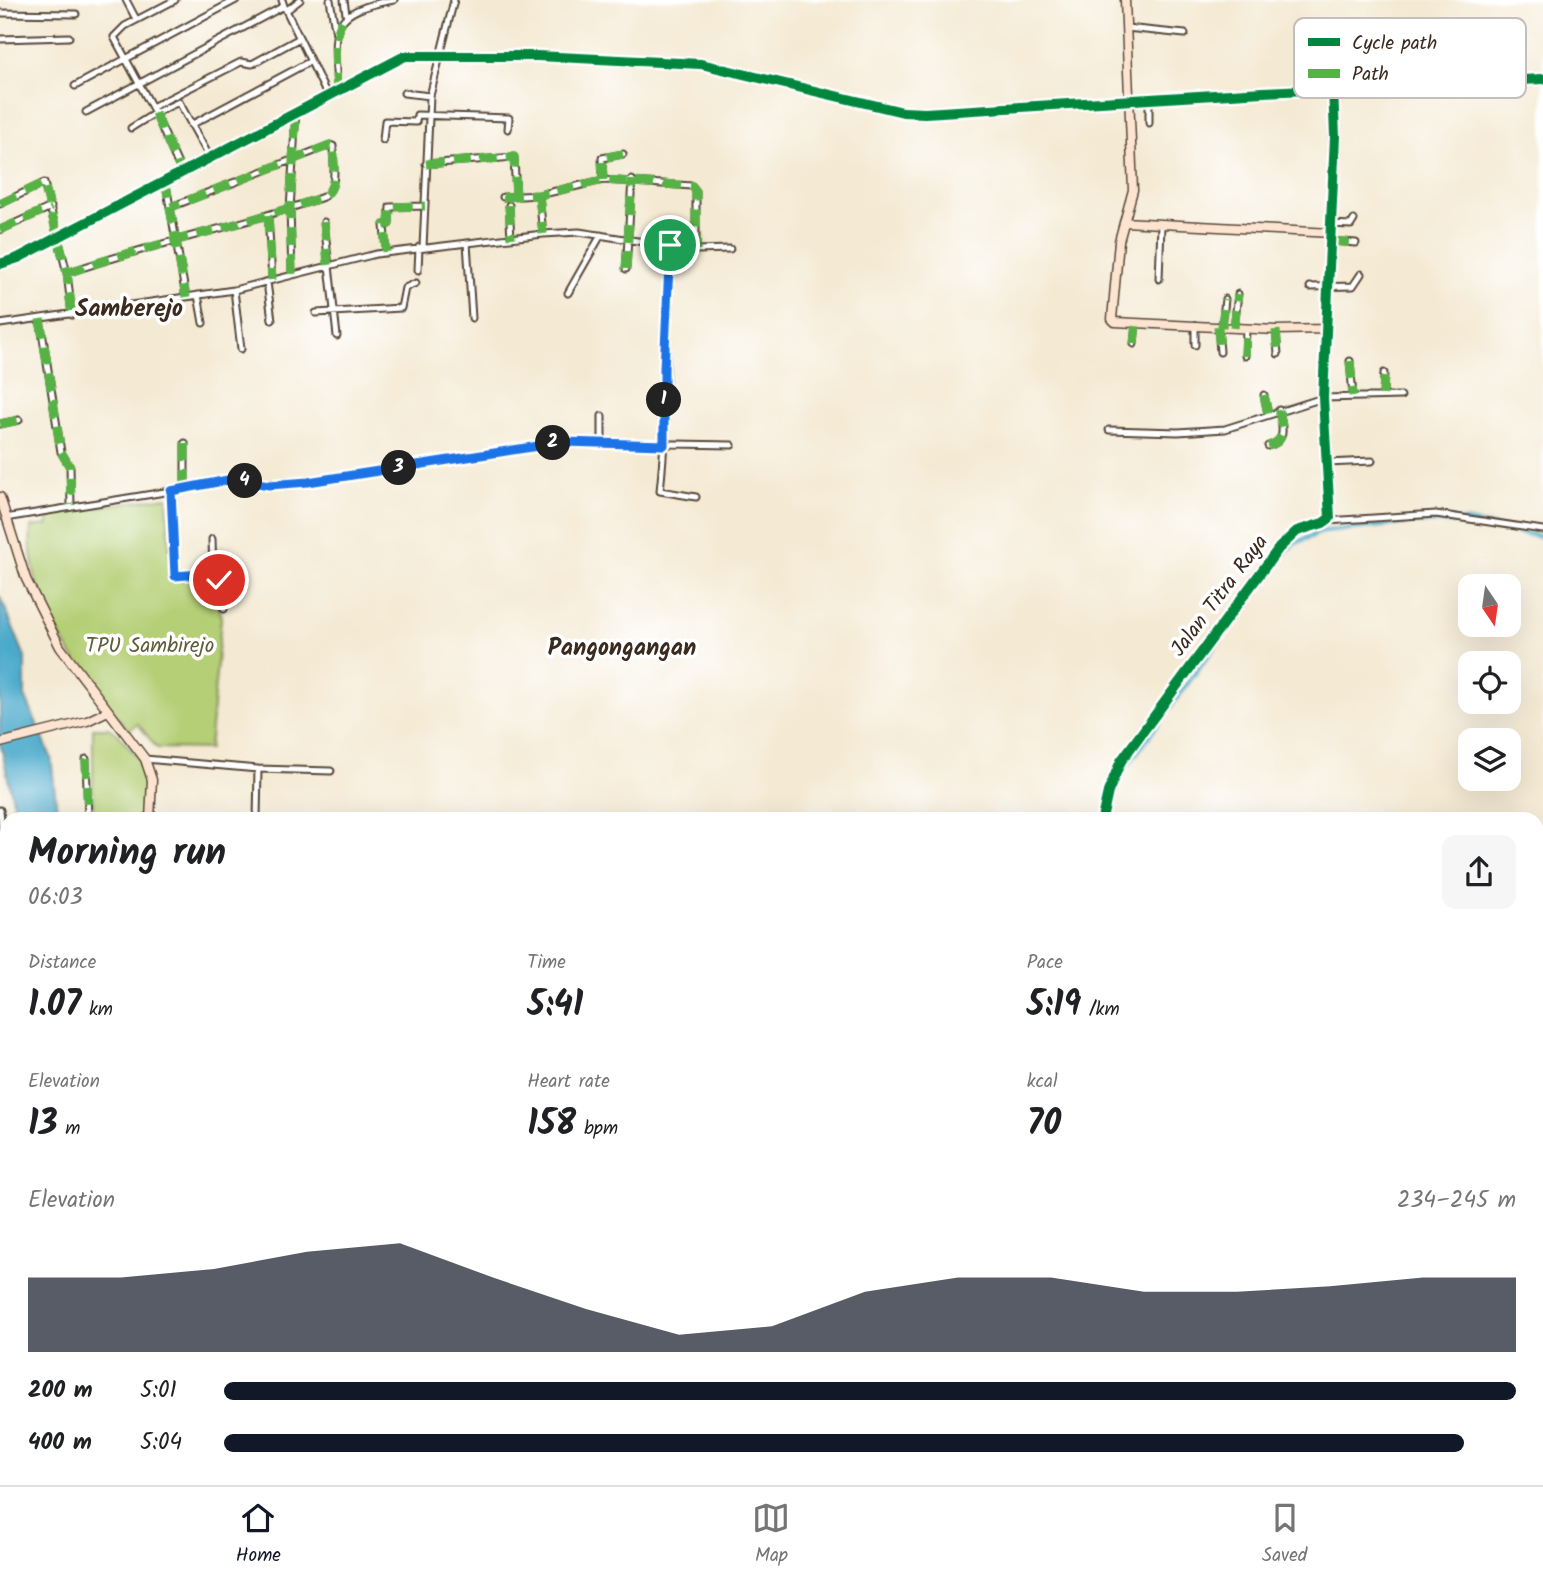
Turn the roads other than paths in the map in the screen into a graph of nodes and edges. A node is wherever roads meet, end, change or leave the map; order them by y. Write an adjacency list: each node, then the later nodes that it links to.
1 (126, 0): 14 (street)
2 (175, 0): 14 (street)
3 (236, 0): 22 (street)
4 (300, 0): 10 (street)
5 (330, 0): 18 (street)
6 (344, 0): 13 (street)
7 (394, 0): 13 (street)
8 (454, 0): 21 (street)
9 (1125, 0): 15 (street)
10 (284, 5): 19 (street); 24 (street)
11 (0, 13): 12 (street)
12 (76, 14)
13 (346, 14): 18 (street)
14 (136, 19): 22 (street)
15 (1125, 27): 16 (street); 33 (street)
16 (1185, 34)
17 (69, 37): 20 (street)
18 (337, 37): 27 (street)
19 (298, 38): 23 (street); 34 (street)
20 (0, 39)
21 (440, 55): 27 (street); 29 (street); 33 (street)
22 (126, 59): 24 (street); 25 (street)
23 (309, 62): 30 (street); 39 (street)
24 (138, 84): 34 (street); 35 (street)
25 (75, 86)
26 (1294, 91): 32 (street)
27 (337, 92): 30 (street)
28 (404, 93): 29 (street)
29 (430, 96): 37 (street)
30 (328, 97): 36 (street)
31 (1334, 98): 66 (street)
32 (1149, 100): 33 (street); 38 (street)
33 (1129, 101): 63 (street)
34 (153, 110): 39 (street); 40 (street); 47 (street)
35 (86, 112)
36 (296, 112): 44 (street); 45 (street)
37 (428, 115): 41 (street); 42 (street); 46 (street)
38 (1149, 123)
39 (191, 125): 44 (street)
40 (131, 128)
41 (508, 129)
42 (383, 140)
43 (623, 154): 49 (street)
44 (209, 156): 47 (street)
45 (293, 160): 57 (street); 59 (street); 59 (street)
46 (426, 164): 53 (street); 58 (street)
47 (181, 171): 48 (street)
48 (165, 179): 57 (street); 69 (street)
49 (603, 180): 50 (street); 51 (street)
50 (632, 180): 72 (street); 78 (street)
51 (539, 195): 53 (street); 67 (street)
52 (503, 197): 53 (street)
53 (516, 197)
54 (0, 204): 56 (street)
55 (509, 205): 71 (street)
56 (51, 206): 65 (street); 69 (street)
57 (171, 206): 70 (street)
58 (425, 206): 76 (street); 79 (street)
59 (290, 209): 60 (street); 85 (street)
60 (268, 215): 70 (street); 88 (street)
61 (1354, 220): 66 (street)
62 (324, 222): 81 (street)
63 (1124, 222): 64 (street); 105 (street)
64 (1161, 225): 66 (street); 87 (street)
65 (0, 230)
66 (1331, 232): 74 (street); 90 (street)
67 (543, 234): 68 (street); 71 (street)
68 (601, 234): 72 (street); 93 (street)
69 (59, 236): 80 (street); 84 (street)
70 (176, 238): 84 (street); 96 (street)
71 (511, 238): 73 (street)
72 (628, 238): 75 (street); 83 (street)
73 (467, 243): 76 (street); 101 (street)
74 (1356, 243)
75 (670, 245): 78 (street); 135 (street)
76 (421, 247): 79 (street); 82 (street)
77 (730, 249): 78 (street)
78 (696, 250)
79 (386, 252): 81 (street)
80 (0, 264)
81 (328, 265): 85 (street); 98 (street)
82 (418, 270)
83 (626, 270)
84 (67, 273): 100 (street)
85 (292, 274): 88 (street)
86 (1361, 274): 90 (street)
87 (1159, 279)
88 (269, 281): 92 (street); 103 (street)
89 (416, 283): 98 (street)
90 (1328, 286): 91 (street); 111 (street)
91 (1310, 287)
92 (234, 290): 95 (street); 116 (street)
93 (568, 292)
94 (1238, 294): 109 (street)
95 (198, 295): 96 (street); 104 (street)
96 (186, 297): 100 (street)
97 (1224, 299): 108 (street)
98 (334, 311): 99 (street); 113 (street)
99 (316, 313)
100 (72, 315): 102 (street)
101 (472, 318)
102 (40, 319): 106 (street); 144 (street)
103 (272, 320)
104 (203, 323)
105 (1136, 323): 107 (street); 114 (street)
106 (0, 324)
107 (1195, 326): 108 (street); 115 (street)
108 (1220, 326): 109 (street); 117 (street)
109 (1234, 328): 110 (street)
110 (1246, 329): 112 (street); 119 (street)
111 (1326, 329): 112 (street); 126 (street)
112 (1276, 330): 118 (street)
113 (337, 336)
114 (1133, 344)
115 (1195, 345)
116 (241, 349)
117 (1220, 352)
118 (1278, 354)
119 (1245, 356)
120 (1350, 361): 124 (street)
121 (1384, 373): 123 (street)
122 (1264, 394): 128 (street)
123 (1383, 395): 124 (street); 125 (street)
124 (1353, 396): 126 (street)
125 (1401, 396)
126 (1323, 398): 127 (street); 139 (street)
127 (1279, 410): 128 (street); 137 (street)
128 (1268, 414): 132 (street)
129 (602, 416): 133 (street)
130 (19, 420): 131 (street)
131 (0, 424)
132 (1109, 430)
133 (602, 441): 135 (street); 140 (street)
134 (185, 443): 140 (street)
135 (664, 445): 136 (street); 143 (street)
136 (732, 445)
137 (1268, 446)
138 (1372, 461): 139 (street)
139 (1326, 463): 146 (street)
140 (185, 488): 141 (street)
141 (171, 491): 144 (street); 149 (street)
142 (0, 497): 145 (street)
143 (696, 497)
144 (71, 505): 145 (street)
145 (5, 518): 151 (street)
146 (1327, 521): 147 (street); 160 (street, Jalan Titra Raya)
147 (1543, 530)
148 (212, 539): 149 (street)
149 (213, 573): 150 (street)
150 (224, 609)
151 (108, 711): 152 (street); 154 (street)
152 (0, 743)
153 (86, 759): 157 (street)
154 (145, 759): 155 (street); 158 (street)
155 (258, 769): 156 (street); 159 (street)
156 (331, 771)
157 (88, 812)
158 (150, 812)
159 (257, 812)
160 (1104, 812)

